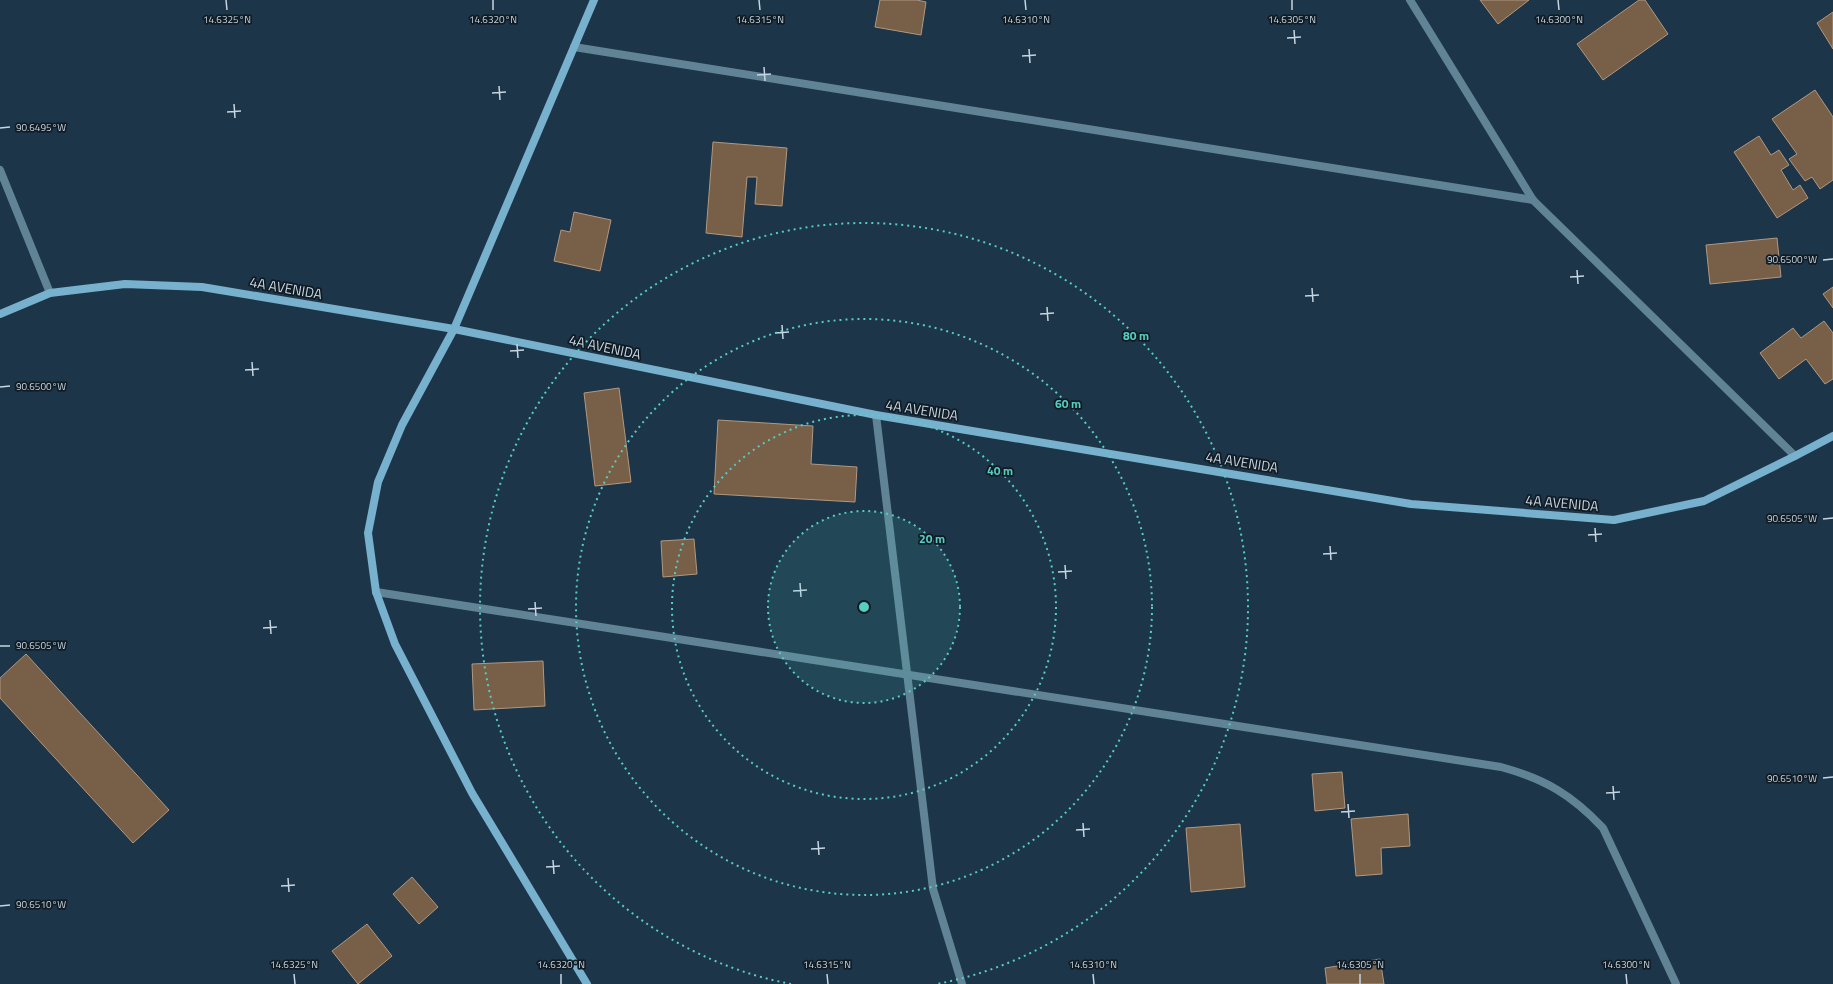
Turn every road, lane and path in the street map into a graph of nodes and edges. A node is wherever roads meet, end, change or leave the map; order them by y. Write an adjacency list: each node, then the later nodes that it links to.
1 (594, 0): 3 (street)
2 (1410, 0): 5 (street)
3 (574, 47): 5 (street); 8 (street)
4 (0, 170): 6 (street)
5 (1533, 200): 11 (street)
6 (50, 293): 7 (street, 4A AVENIDA); 8 (street, 4A AVENIDA)
7 (0, 314)
8 (454, 329): 9 (street, 4A AVENIDA); 12 (street)
9 (876, 416): 11 (street, 4A AVENIDA); 13 (street)
10 (1833, 436): 11 (street, 4A AVENIDA)
11 (1795, 456)
12 (376, 592): 13 (street); 14 (street)
13 (908, 676): 15 (street); 16 (street)
14 (587, 984)
15 (962, 984)
16 (1676, 984)

